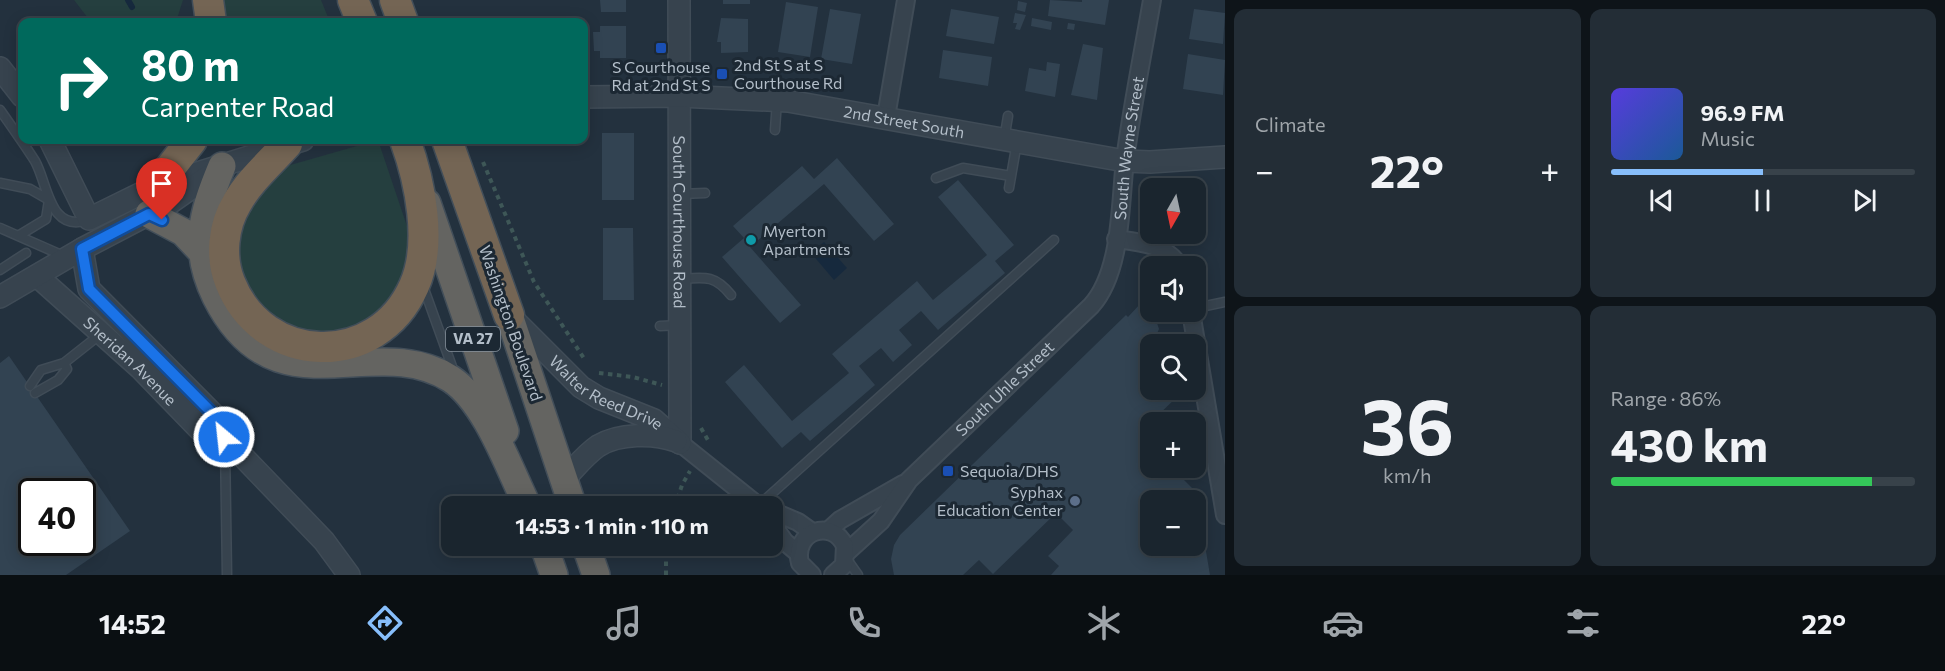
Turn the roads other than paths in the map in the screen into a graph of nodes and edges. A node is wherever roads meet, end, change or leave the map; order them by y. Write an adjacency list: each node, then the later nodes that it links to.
1 (208, 0): 7 (highway)
2 (354, 0): 8 (highway)
3 (395, 0): 9 (highway)
4 (679, 0): 12 (street, South Courthouse Road)
5 (905, 0): 17 (street)
6 (1152, 0): 29 (street, South Wayne Street)
7 (210, 18)
8 (361, 18)
9 (402, 18)
10 (0, 68): 11 (street)
11 (18, 91)
12 (679, 96): 13 (street, 2nd Street South); 14 (street, 2nd Street South); 38 (street, South Courthouse Road)
13 (588, 97)
14 (777, 99): 17 (street, 2nd Street South); 18 (lane)
15 (0, 110): 19 (lane)
16 (1008, 116): 20 (lane)
17 (886, 117): 20 (street, 2nd Street South)
18 (776, 130)
19 (18, 136)
20 (1011, 141): 29 (street, 2nd Street South); 32 (lane)
21 (23, 144): 39 (lane)
22 (52, 144): 41 (street)
23 (189, 144): 35 (highway)
24 (289, 144): 30 (street)
25 (293, 144): 51 (highway)
26 (406, 144): 31 (highway, VA 27)
27 (448, 144): 59 (highway, Washington Boulevard / VA 27)
28 (1225, 157): 29 (street, 2nd Street South)
29 (1125, 161): 44 (street, South Wayne Street)
30 (222, 166): 35 (street); 40 (street); 46 (highway)
31 (416, 170): 51 (highway); 72 (highway, VA 27)
32 (1011, 176): 33 (lane); 36 (lane)
33 (936, 178)
34 (0, 183): 39 (lane)
35 (156, 186): 40 (street)
36 (1009, 188)
37 (705, 193): 38 (lane)
38 (680, 194): 53 (street, South Courthouse Road)
39 (49, 200): 41 (lane); 43 (lane)
40 (132, 215): 41 (street); 46 (highway); 48 (street)
41 (89, 219)
42 (0, 228): 43 (lane)
43 (18, 236): 48 (lane)
44 (1116, 239): 49 (street); 55 (street, South Wayne Street)
45 (1054, 240): 75 (lane)
46 (201, 250): 65 (highway)
47 (26, 253): 50 (lane)
48 (75, 254): 52 (street); 66 (street, Sheridan Avenue)
49 (1172, 256)
50 (0, 270)
51 (419, 271): 65 (lane)
52 (37, 276): 56 (street); 63 (street, Sheridan Avenue)
53 (681, 279): 54 (lane); 61 (street, South Courthouse Road)
54 (731, 295)
55 (1100, 295): 70 (street, South Uhle Street)
56 (0, 297)
57 (1225, 302): 58 (lane)
58 (1206, 306)
59 (509, 315): 67 (street, Walter Reed Drive); 69 (highway, Washington Boulevard / VA 27)
60 (1193, 322): 68 (street)
61 (681, 325): 62 (lane); 67 (street, South Courthouse Road)
62 (660, 326)
63 (103, 333): 64 (lane); 66 (street, Sheridan Avenue)
64 (64, 363): 64 (lane)
65 (461, 387): 71 (highway)
66 (224, 437): 84 (lane); 85 (street, Sheridan Avenue)
67 (680, 443): 69 (street, Walter Reed Drive); 74 (street, Walter Reed Drive)
68 (1218, 446): 76 (street)
69 (564, 479): 73 (highway, Washington Boulevard / VA 27)
70 (909, 480): 78 (street, South Uhle Street); 81 (street, South Uhle Street)
71 (524, 496)
72 (526, 496)
73 (569, 496)
74 (748, 496)
75 (777, 496)
76 (1225, 515)
77 (783, 516): 79 (street, Walter Reed Drive)
78 (829, 530): 79 (street); 81 (street)
79 (812, 532): 83 (street)
80 (783, 539): 83 (street)
81 (846, 555): 87 (street, South Uhle Street); 88 (lane)
82 (547, 556): 86 (highway)
83 (803, 568)
84 (227, 575)
85 (349, 575)
86 (554, 575)
87 (833, 575)
88 (858, 575)

